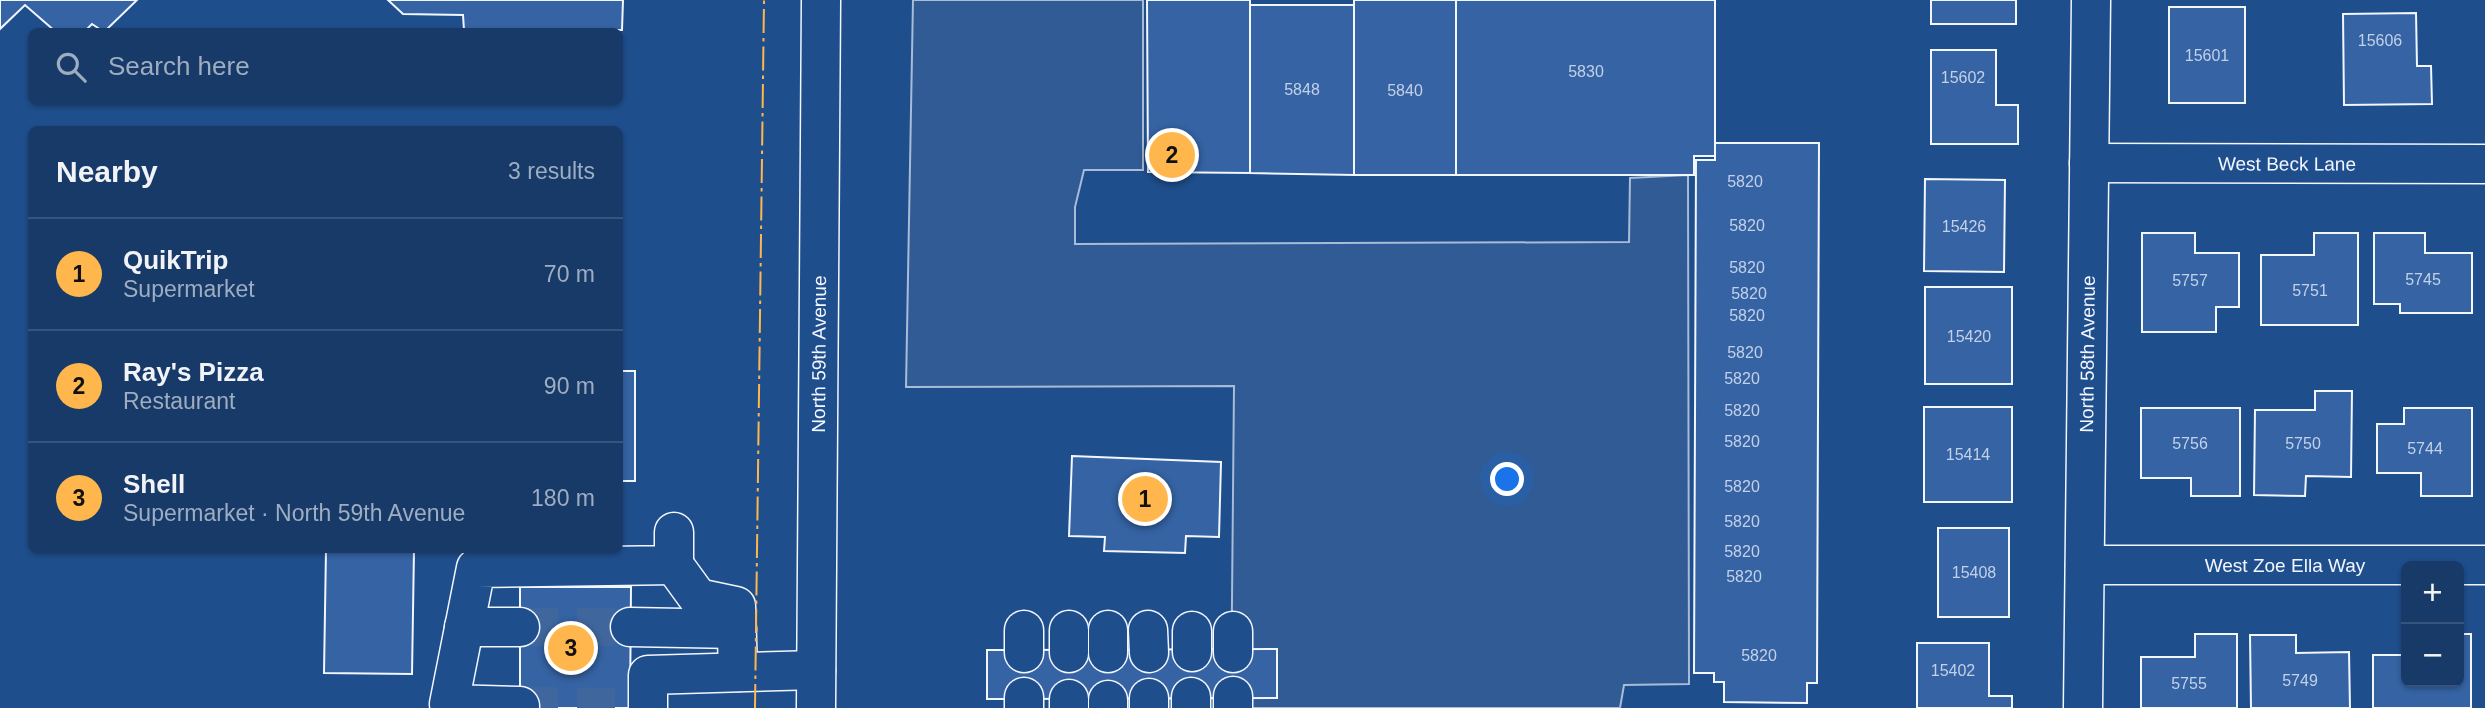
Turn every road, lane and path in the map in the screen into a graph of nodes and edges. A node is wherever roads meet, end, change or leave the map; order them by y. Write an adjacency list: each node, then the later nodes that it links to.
1 (821, 0): 11 (street, North 59th Avenue)
2 (2091, 0): 3 (street, North 58th Avenue)
3 (2089, 163): 4 (street, West Beck Lane); 5 (street, North 58th Avenue)
4 (2485, 164)
5 (2085, 565): 6 (street, West Zoe Ella Way); 16 (street, North 58th Avenue)
6 (2485, 565)
7 (464, 627): 8 (street); 10 (street); 13 (street)
8 (520, 627)
9 (630, 627): 10 (street)
10 (737, 629): 12 (street)
11 (816, 670): 12 (street); 15 (street, North 59th Avenue)
12 (738, 672): 14 (street)
13 (520, 706)
14 (642, 707)
15 (816, 708)
16 (2083, 708)

